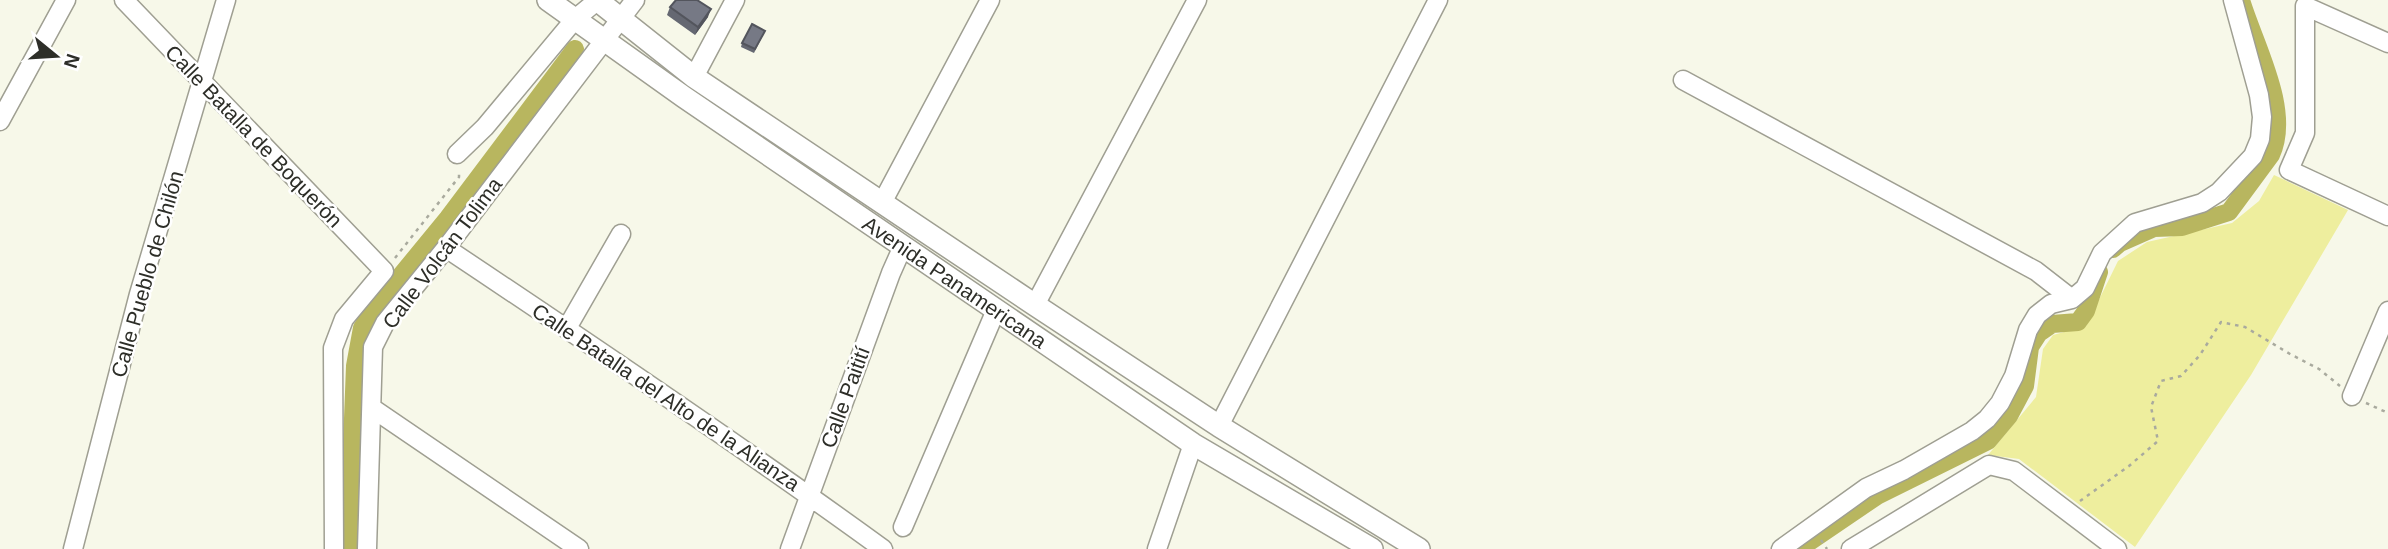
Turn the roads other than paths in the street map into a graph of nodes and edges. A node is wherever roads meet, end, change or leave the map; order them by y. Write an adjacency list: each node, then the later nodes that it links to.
1 (66, 0): 19 (street)
2 (124, 0): 18 (street, Calle Batalla de Boquerón)
3 (226, 0): 18 (street, Calle Pueblo de Chilón)
4 (548, 0): 13 (main road, Avenida Panamericana)
5 (598, 0): 12 (main road, Avenida Panamericana); 13 (street)
6 (635, 0): 12 (street, Calle Volcán Tolima)
7 (735, 0): 16 (street)
8 (990, 0): 21 (street)
9 (1197, 0): 28 (street)
10 (1438, 0): 34 (street)
11 (2233, 0): 27 (street)
12 (620, 18): 14 (street, Calle Volcán Tolima); 16 (main road, Avenida Panamericana)
13 (575, 19): 14 (main road, Avenida Panamericana); 20 (street)
14 (603, 40): 24 (main road, Avenida Panamericana); 25 (street, Calle Volcán Tolima)
15 (2388, 43): 22 (street)
16 (694, 77): 21 (main road, Avenida Panamericana)
17 (1683, 80): 27 (street)
18 (202, 82): 26 (street, Calle Batalla de Boquerón); 38 (street, Calle Pueblo de Chilón)
19 (0, 121)
20 (457, 154)
21 (883, 201): 28 (main road, Avenida Panamericana)
22 (2388, 216)
23 (621, 234): 31 (street)
24 (903, 246): 29 (main road, Avenida Panamericana); 36 (street, Calle Paitití)
25 (446, 248): 31 (street, Calle Batalla del Alto de la Alianza); 33 (street, Calle Volcán Tolima)
26 (384, 271): 39 (street, Calle Volcán Tolima)
27 (2072, 299): 47 (street)
28 (1035, 305): 34 (main road, Avenida Panamericana)
29 (996, 310): 35 (main road, Avenida Panamericana); 37 (street)
30 (2388, 311): 32 (street)
31 (567, 328): 36 (street, Calle Batalla del Alto de la Alianza)
32 (2352, 396)
33 (372, 408): 40 (street, Calle Volcán Tolima); 41 (street)
34 (1219, 426): 46 (main road, Avenida Panamericana)
35 (1193, 444): 44 (street); 45 (main road, Avenida Panamericana)
36 (809, 495): 42 (street, Calle Paitití); 43 (street, Calle Batalla del Alto de la Alianza)
37 (903, 527)
38 (73, 549)
39 (334, 549)
40 (367, 549)
41 (579, 549)
42 (790, 549)
43 (883, 549)
44 (1157, 549)
45 (1372, 549)
46 (1419, 549)
47 (1781, 549)
48 (1851, 549): 49 (street)
49 (2117, 549)

